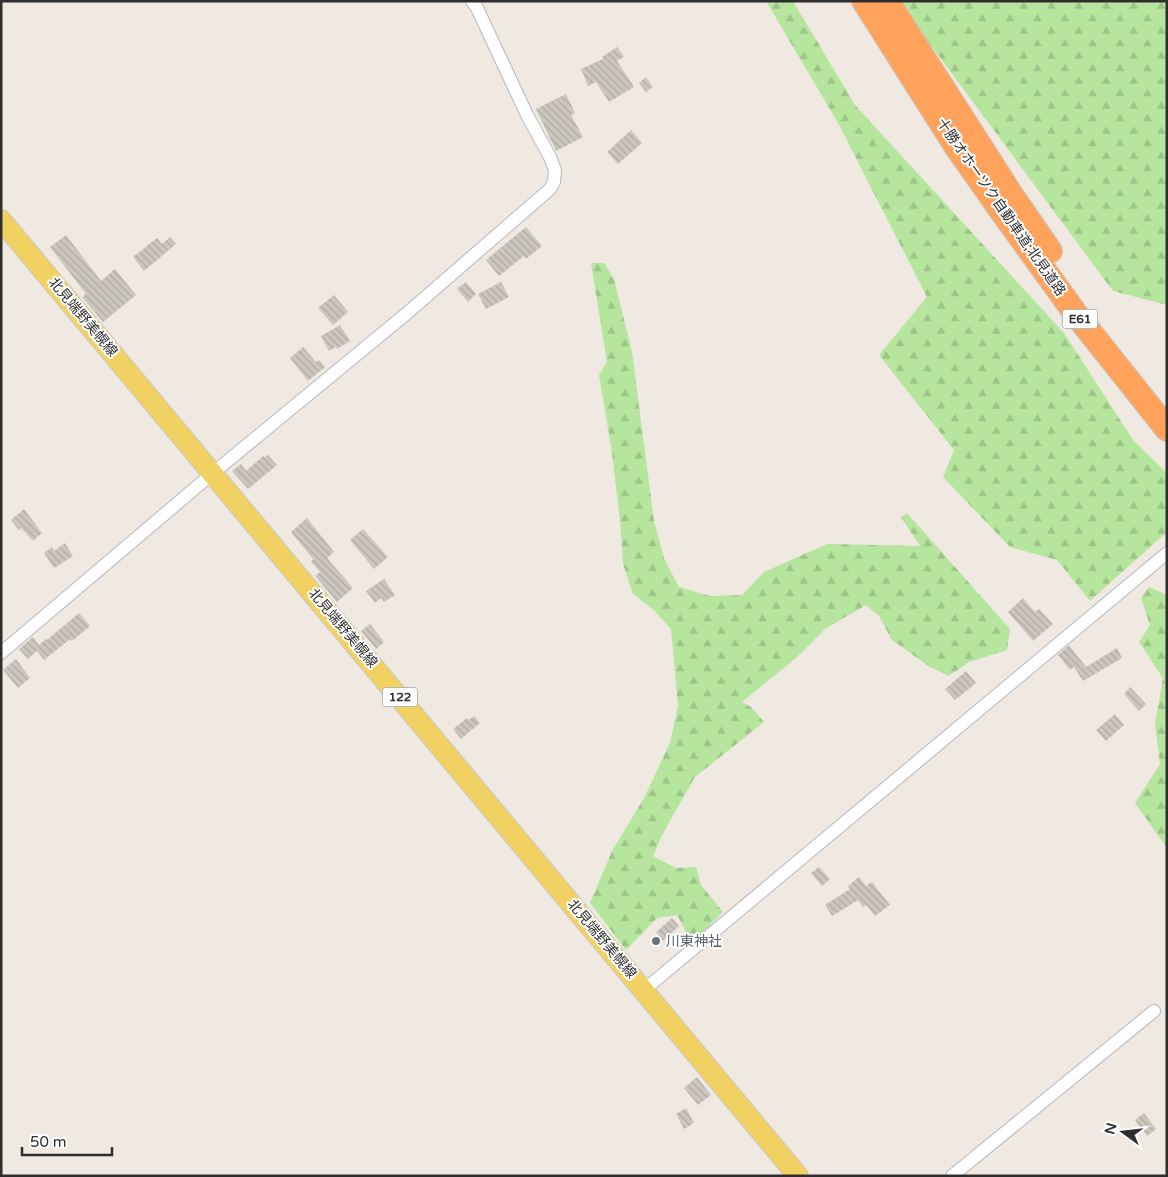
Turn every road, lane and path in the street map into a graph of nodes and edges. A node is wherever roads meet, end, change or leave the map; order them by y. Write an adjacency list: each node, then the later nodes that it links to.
1 (472, 1): 9 (street)
2 (864, 1): 4 (highway, 十勝オホーツク自動車道;北見道路 / E61)
3 (887, 1): 4 (highway, 十勝オホーツク自動車道;北見道路 / E61)
4 (964, 139): 5 (highway, 十勝オホーツク自動車道;北見道路 / E61)
5 (1005, 201): 7 (highway, 十勝オホーツク自動車道;北見道路 / E61); 8 (highway, 十勝オホーツク自動車道;北見道路 / E61)
6 (1, 220): 9 (main road, 北見端野美幌線 / 122)
7 (1167, 406)
8 (1167, 429)
9 (213, 473): 11 (street); 12 (main road, 北見端野美幌線 / 122)
10 (1167, 553): 12 (street)
11 (1, 653)
12 (644, 990): 14 (main road, 北見端野美幌線 / 122)
13 (1154, 1011): 15 (street)
14 (798, 1176)
15 (952, 1176)

